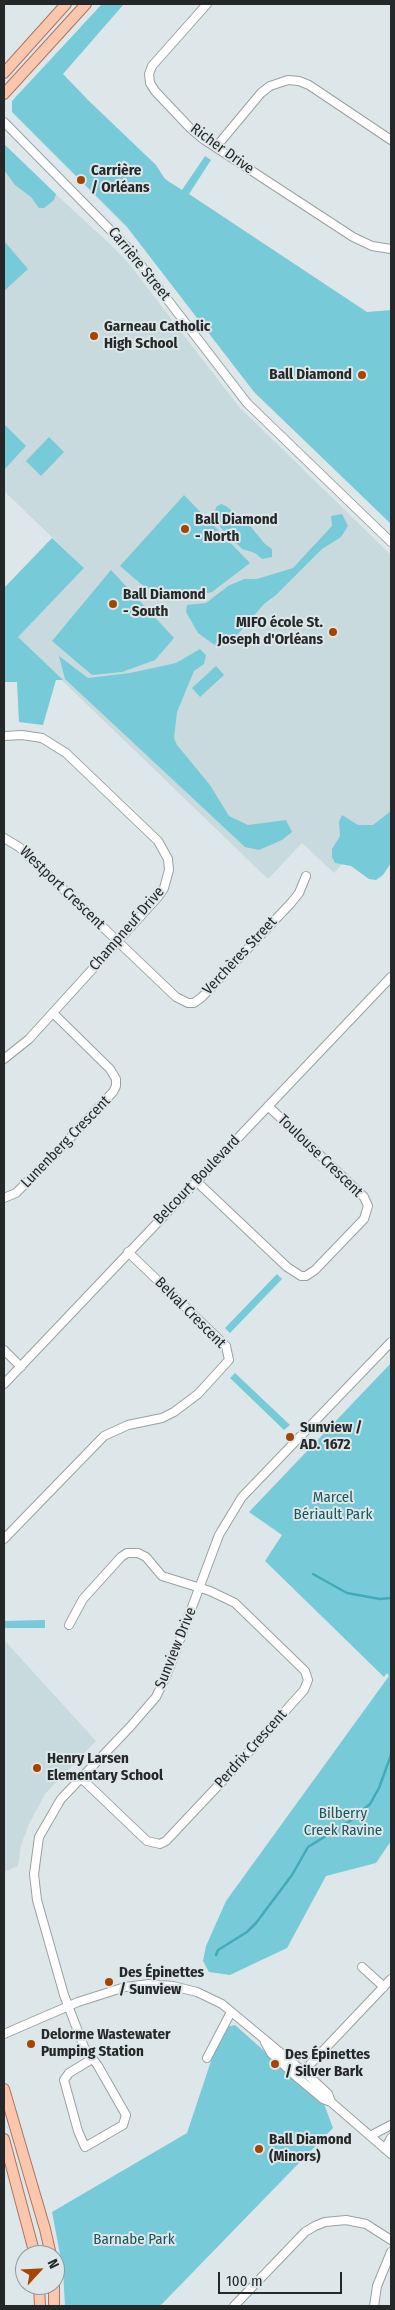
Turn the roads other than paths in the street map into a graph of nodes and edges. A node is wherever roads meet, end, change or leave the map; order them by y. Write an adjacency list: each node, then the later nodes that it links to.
1 (66, 4): 4 (main road)
2 (86, 4): 5 (main road)
3 (206, 4): 8 (street, Richer Drive)
4 (4, 73)
5 (4, 94)
6 (4, 122): 10 (street, Carrière Street)
7 (391, 140): 8 (street)
8 (216, 147): 9 (street, Richer Drive)
9 (391, 249)
10 (391, 542)
11 (4, 736): 14 (street, Champneuf Drive)
12 (4, 838): 14 (street, Westport Crescent)
13 (306, 876): 14 (street, Verchères Street)
14 (117, 942): 16 (street, Champneuf Drive)
15 (391, 977): 18 (street, Belcourt Boulevard)
16 (53, 1013): 17 (street, Champneuf Drive); 20 (street, Lunenberg Crescent)
17 (4, 1059)
18 (268, 1106): 19 (street, Belcourt Boulevard); 19 (street, Toulouse Crescent)
19 (196, 1180): 21 (street, Belcourt Boulevard)
20 (4, 1198)
21 (128, 1252): 24 (street, Belcourt Boulevard); 26 (street, Belval Crescent)
22 (391, 1342): 27 (street, Sunview Drive)
23 (4, 1350): 24 (street)
24 (21, 1366): 25 (street, Belcourt Boulevard)
25 (4, 1384)
26 (4, 1539)
27 (199, 1588): 28 (street); 29 (street, Sunview Drive); 29 (street, Perdrix Crescent)
28 (69, 1625)
29 (81, 1778): 33 (street, Sunview Drive)
30 (362, 1968): 32 (street)
31 (391, 1980): 32 (street)
32 (384, 1988): 38 (street)
33 (68, 2006): 34 (street); 35 (street); 36 (street, Sunview Drive)
34 (231, 2012): 37 (street); 38 (street)
35 (4, 2034)
36 (92, 2058): 36 (street, Sunview Drive)
37 (207, 2058)
38 (300, 2075): 41 (street)
39 (4, 2089): 47 (main road)
40 (391, 2124): 41 (street)
41 (370, 2136): 44 (street)
42 (391, 2138): 44 (street)
43 (4, 2139): 46 (main road)
44 (388, 2151)
45 (391, 2240): 49 (street)
46 (32, 2245)
47 (49, 2245)
48 (391, 2252): 50 (street)
49 (234, 2306)
50 (374, 2306)

